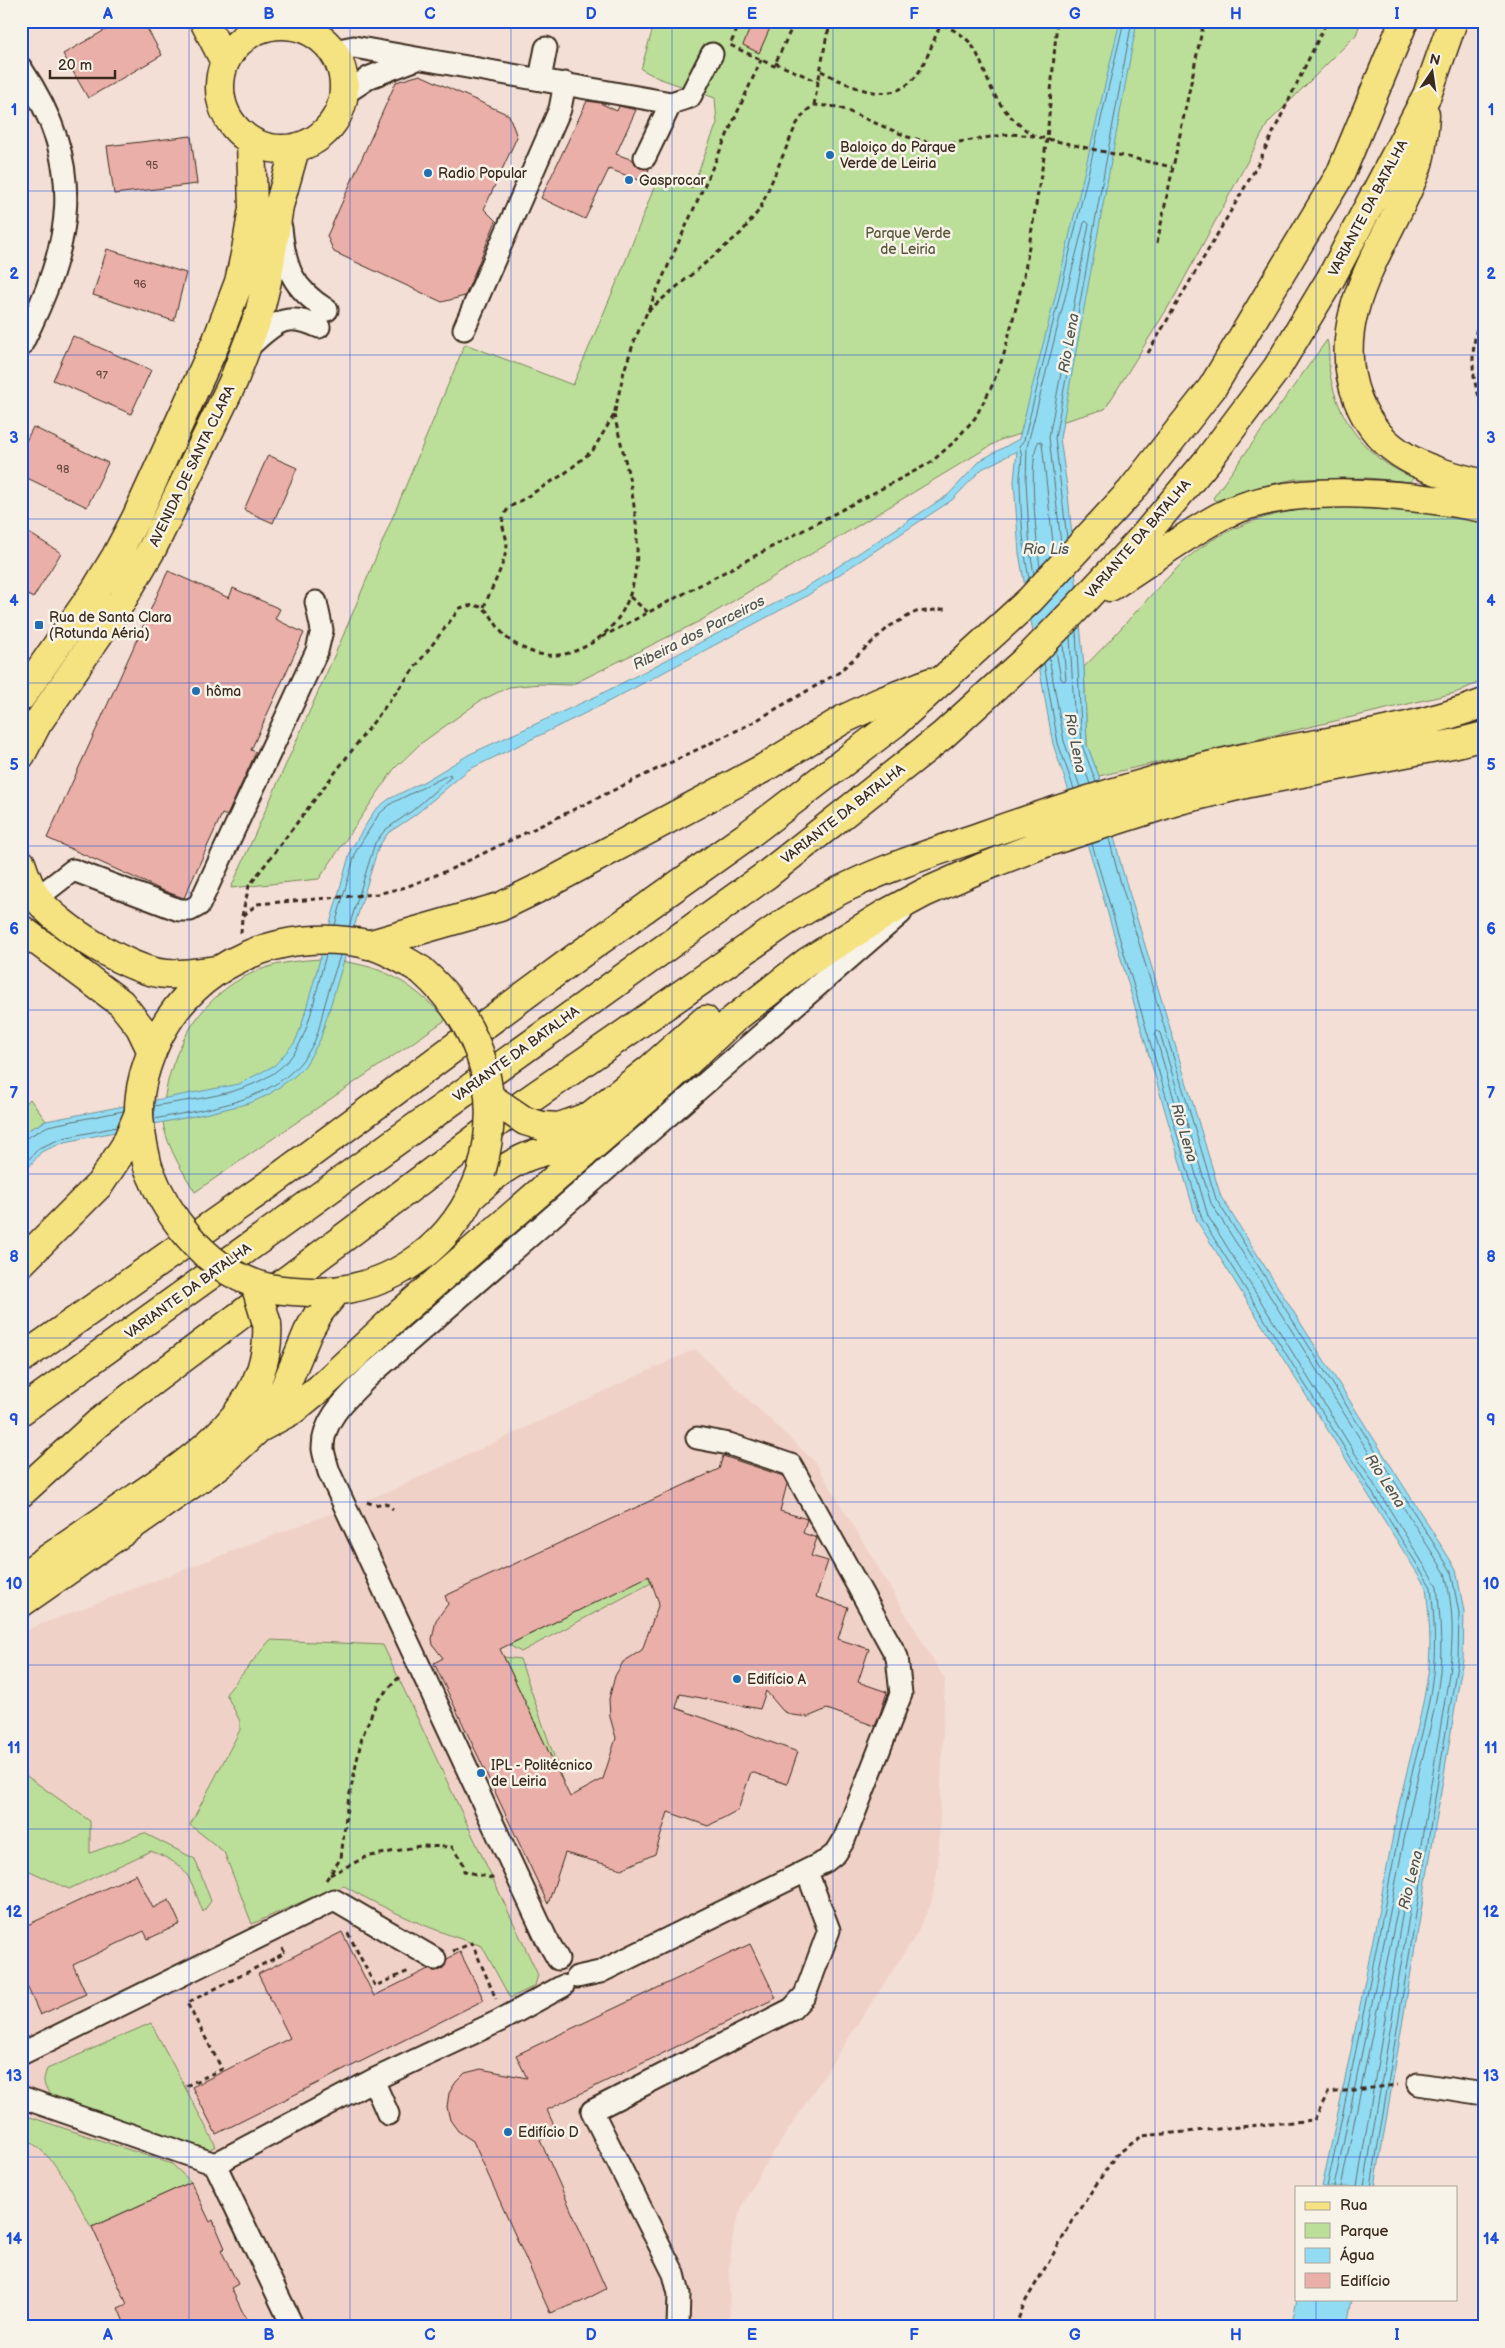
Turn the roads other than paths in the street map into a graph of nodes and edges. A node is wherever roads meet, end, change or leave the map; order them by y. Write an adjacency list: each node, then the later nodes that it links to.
1 (204, 21): 9 (main road)
2 (1404, 21): 27 (main road)
3 (1452, 21): 14 (main road, VARIANTE DA BATALHA)
4 (268, 24): 5 (main road); 9 (main road)
5 (324, 36): 8 (street); 13 (main road)
6 (546, 48): 11 (street)
7 (712, 54): 15 (street)
8 (418, 59): 11 (street); 13 (street)
9 (225, 62): 16 (main road)
10 (21, 68): 21 (street)
11 (540, 79): 12 (street)
12 (566, 83): 15 (street); 20 (street)
13 (344, 94): 17 (main road)
14 (1427, 95): 23 (main road); 25 (main road, VARIANTE DA BATALHA)
15 (670, 103): 18 (street)
16 (251, 141): 17 (main road); 28 (main road, AVENIDA DE SANTA CLARA)
17 (295, 148): 19 (main road, AVENIDA DE SANTA CLARA)
18 (645, 157)
19 (279, 206): 22 (main road, AVENIDA DE SANTA CLARA); 22 (street)
20 (464, 329)
21 (21, 346)
22 (247, 348): 31 (main road, AVENIDA DE SANTA CLARA)
23 (1484, 484)
24 (1484, 508): 25 (main road, VARIANTE DA BATALHA)
25 (1146, 549): 48 (main road, VARIANTE DA BATALHA)
26 (316, 602): 35 (street)
27 (946, 676): 37 (main road); 47 (main road)
28 (21, 697)
29 (1484, 703): 32 (main road)
30 (1484, 736): 34 (main road)
31 (21, 755)
32 (980, 836): 40 (main road, bridge); 51 (main road)
33 (21, 863): 35 (main road)
34 (924, 893): 42 (main road); 56 (street)
35 (37, 898): 38 (main road)
36 (21, 929): 39 (main road)
37 (368, 945): 38 (main road); 40 (main road, bridge)
38 (228, 964): 39 (main road)
39 (152, 1052): 41 (main road)
40 (491, 1098): 43 (main road, bridge)
41 (139, 1113): 44 (main road); 45 (main road, bridge)
42 (615, 1126): 43 (main road); 49 (main road)
43 (477, 1184): 46 (main road)
44 (21, 1263)
45 (255, 1284): 46 (main road, bridge); 52 (main road, bridge)
46 (324, 1292): 49 (main road)
47 (21, 1359)
48 (21, 1411)
49 (258, 1429): 53 (main road)
50 (697, 1438): 54 (street)
51 (21, 1493)
52 (21, 1577)
53 (21, 1603)
54 (806, 1872): 56 (street); 65 (street)
55 (435, 1959): 57 (street)
56 (570, 1982): 58 (street)
57 (21, 2054)
58 (373, 2080): 62 (street); 63 (street)
59 (1418, 2084): 60 (street)
60 (1484, 2094)
61 (21, 2097): 63 (street)
62 (388, 2114)
63 (215, 2164): 64 (street)
64 (293, 2327)
65 (678, 2327)

